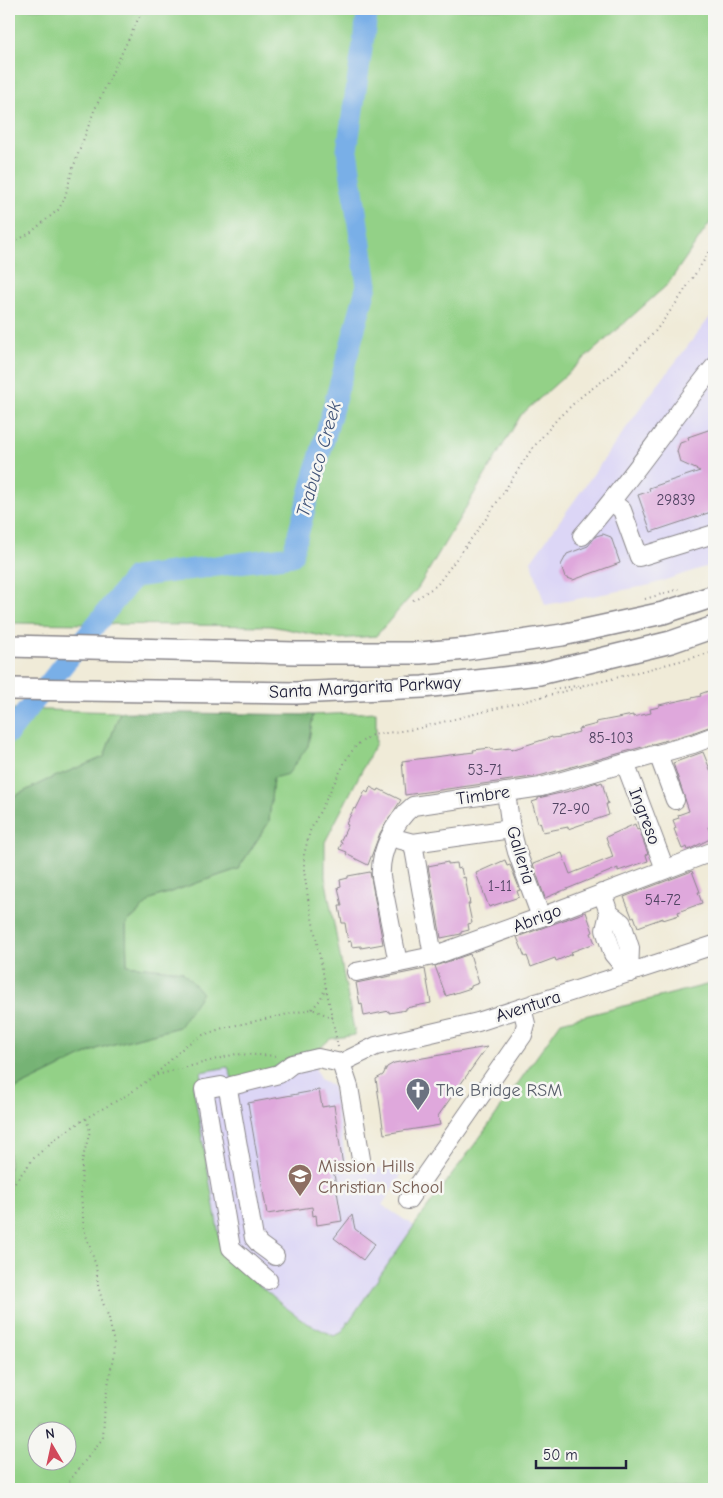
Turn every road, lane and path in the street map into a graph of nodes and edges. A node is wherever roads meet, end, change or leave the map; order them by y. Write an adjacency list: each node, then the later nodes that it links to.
1 (143, 9): 3 (path)
2 (714, 245): 11 (path)
3 (9, 246)
4 (714, 367): 5 (street)
5 (612, 502): 6 (street); 7 (street)
6 (714, 534)
7 (582, 536)
8 (679, 589): 10 (path)
9 (714, 596): 13 (main road, Santa Margarita Parkway)
10 (643, 599)
11 (413, 600)
12 (714, 627): 14 (main road, Santa Margarita Parkway)
13 (9, 646)
14 (9, 689)
15 (714, 736): 16 (street, Timbre)
16 (658, 754): 17 (street, Timbre); 19 (street)
17 (625, 763): 18 (street, Timbre); 24 (street, Ingreso)
18 (506, 792): 20 (street, Galleria); 21 (street, Timbre)
19 (675, 800)
20 (511, 829): 22 (street); 26 (street, Galleria)
21 (390, 837): 22 (street); 29 (street, Timbre)
22 (413, 843): 28 (street)
23 (714, 851): 24 (street, Abrigo)
24 (665, 869): 25 (street, Abrigo)
25 (602, 893): 26 (street, Abrigo); 31 (street)
26 (541, 917): 28 (street, Abrigo)
27 (714, 945): 31 (street, Aventura)
28 (433, 956): 29 (street, Abrigo)
29 (398, 963): 30 (street, Abrigo)
30 (356, 972)
31 (629, 973): 33 (street, Aventura)
32 (326, 986): 34 (path)
33 (522, 1008): 36 (street, Aventura); 43 (street)
34 (312, 1009): 35 (path); 38 (path)
35 (333, 1018)
36 (341, 1063): 37 (street); 41 (street)
37 (292, 1064): 38 (path); 39 (street)
38 (154, 1076): 40 (path)
39 (228, 1089): 44 (street); 45 (street)
40 (86, 1118): 42 (path); 46 (path)
41 (361, 1159)
42 (9, 1190)
43 (408, 1200)
44 (275, 1256)
45 (268, 1280)
46 (64, 1489)

